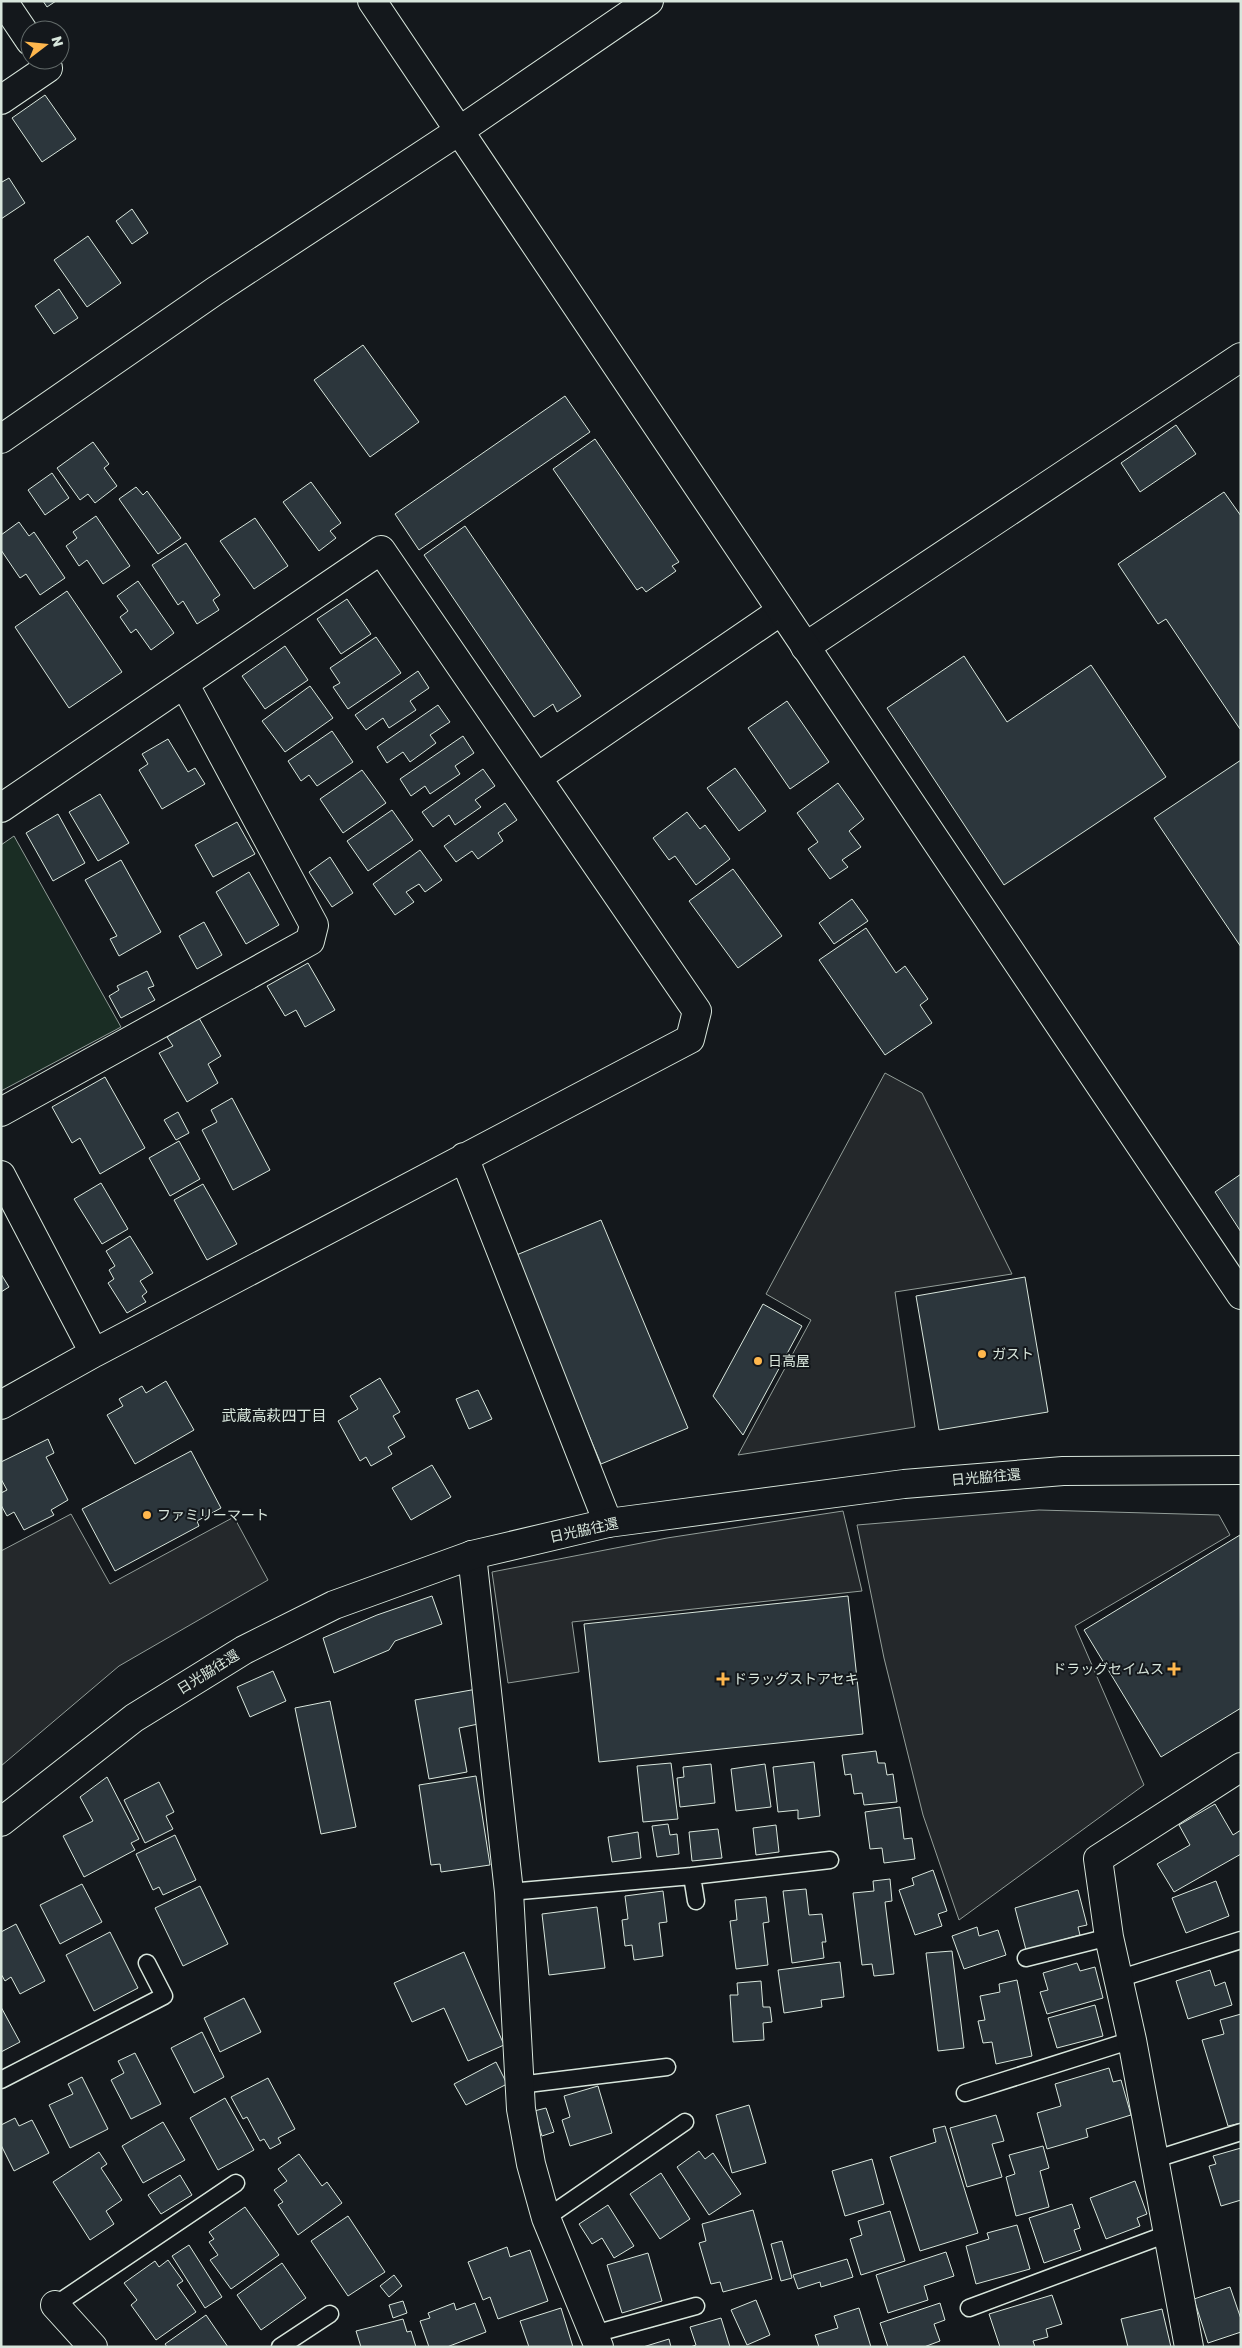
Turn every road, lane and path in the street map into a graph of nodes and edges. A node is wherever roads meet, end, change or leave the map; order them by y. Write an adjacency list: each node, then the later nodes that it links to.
1 (3, 1): 4 (street)
2 (372, 1): 7 (street)
3 (649, 1): 7 (street)
4 (20, 26)
5 (45, 70): 6 (street)
6 (1, 100)
7 (459, 132): 9 (street); 10 (street)
8 (1241, 357): 11 (street)
9 (1, 439)
10 (781, 610): 11 (street); 13 (street)
11 (805, 647): 18 (street)
12 (185, 685): 13 (street); 14 (street); 15 (street)
13 (538, 777): 16 (street)
14 (1, 808)
15 (1, 1112)
16 (464, 1157): 19 (street); 22 (street)
17 (1, 1175): 19 (street)
18 (1241, 1295)
19 (94, 1353): 20 (street)
20 (1, 1405)
21 (1241, 1470): 22 (street, 日光脇往還)
22 (608, 1523): 23 (street, 日光脇往還)
23 (472, 1555): 25 (street, 日光脇往還); 28 (street)
24 (1241, 1767): 30 (street)
25 (2, 1820)
26 (830, 1860): 27 (lane)
27 (692, 1876): 28 (lane); 29 (lane)
28 (510, 1892): 38 (street)
29 (696, 1901)
30 (1109, 1937): 32 (lane); 34 (street)
31 (1241, 1940): 34 (lane)
32 (1026, 1958)
33 (147, 1963): 37 (lane)
34 (1118, 1979): 35 (street)
35 (1132, 2040): 39 (lane); 42 (street)
36 (667, 2067): 38 (lane)
37 (1, 2080)
38 (519, 2085): 44 (street)
39 (966, 2093)
40 (685, 2122): 44 (lane)
41 (1241, 2132): 42 (lane)
42 (1153, 2160): 45 (street)
43 (236, 2183): 46 (lane)
44 (546, 2218): 50 (street)
45 (1167, 2234): 48 (lane); 53 (street)
46 (55, 2304): 51 (street)
47 (696, 2306): 50 (lane)
48 (969, 2308)
49 (330, 2314): 52 (lane)
50 (597, 2340)
51 (93, 2347)
52 (280, 2347)
53 (1189, 2347)

